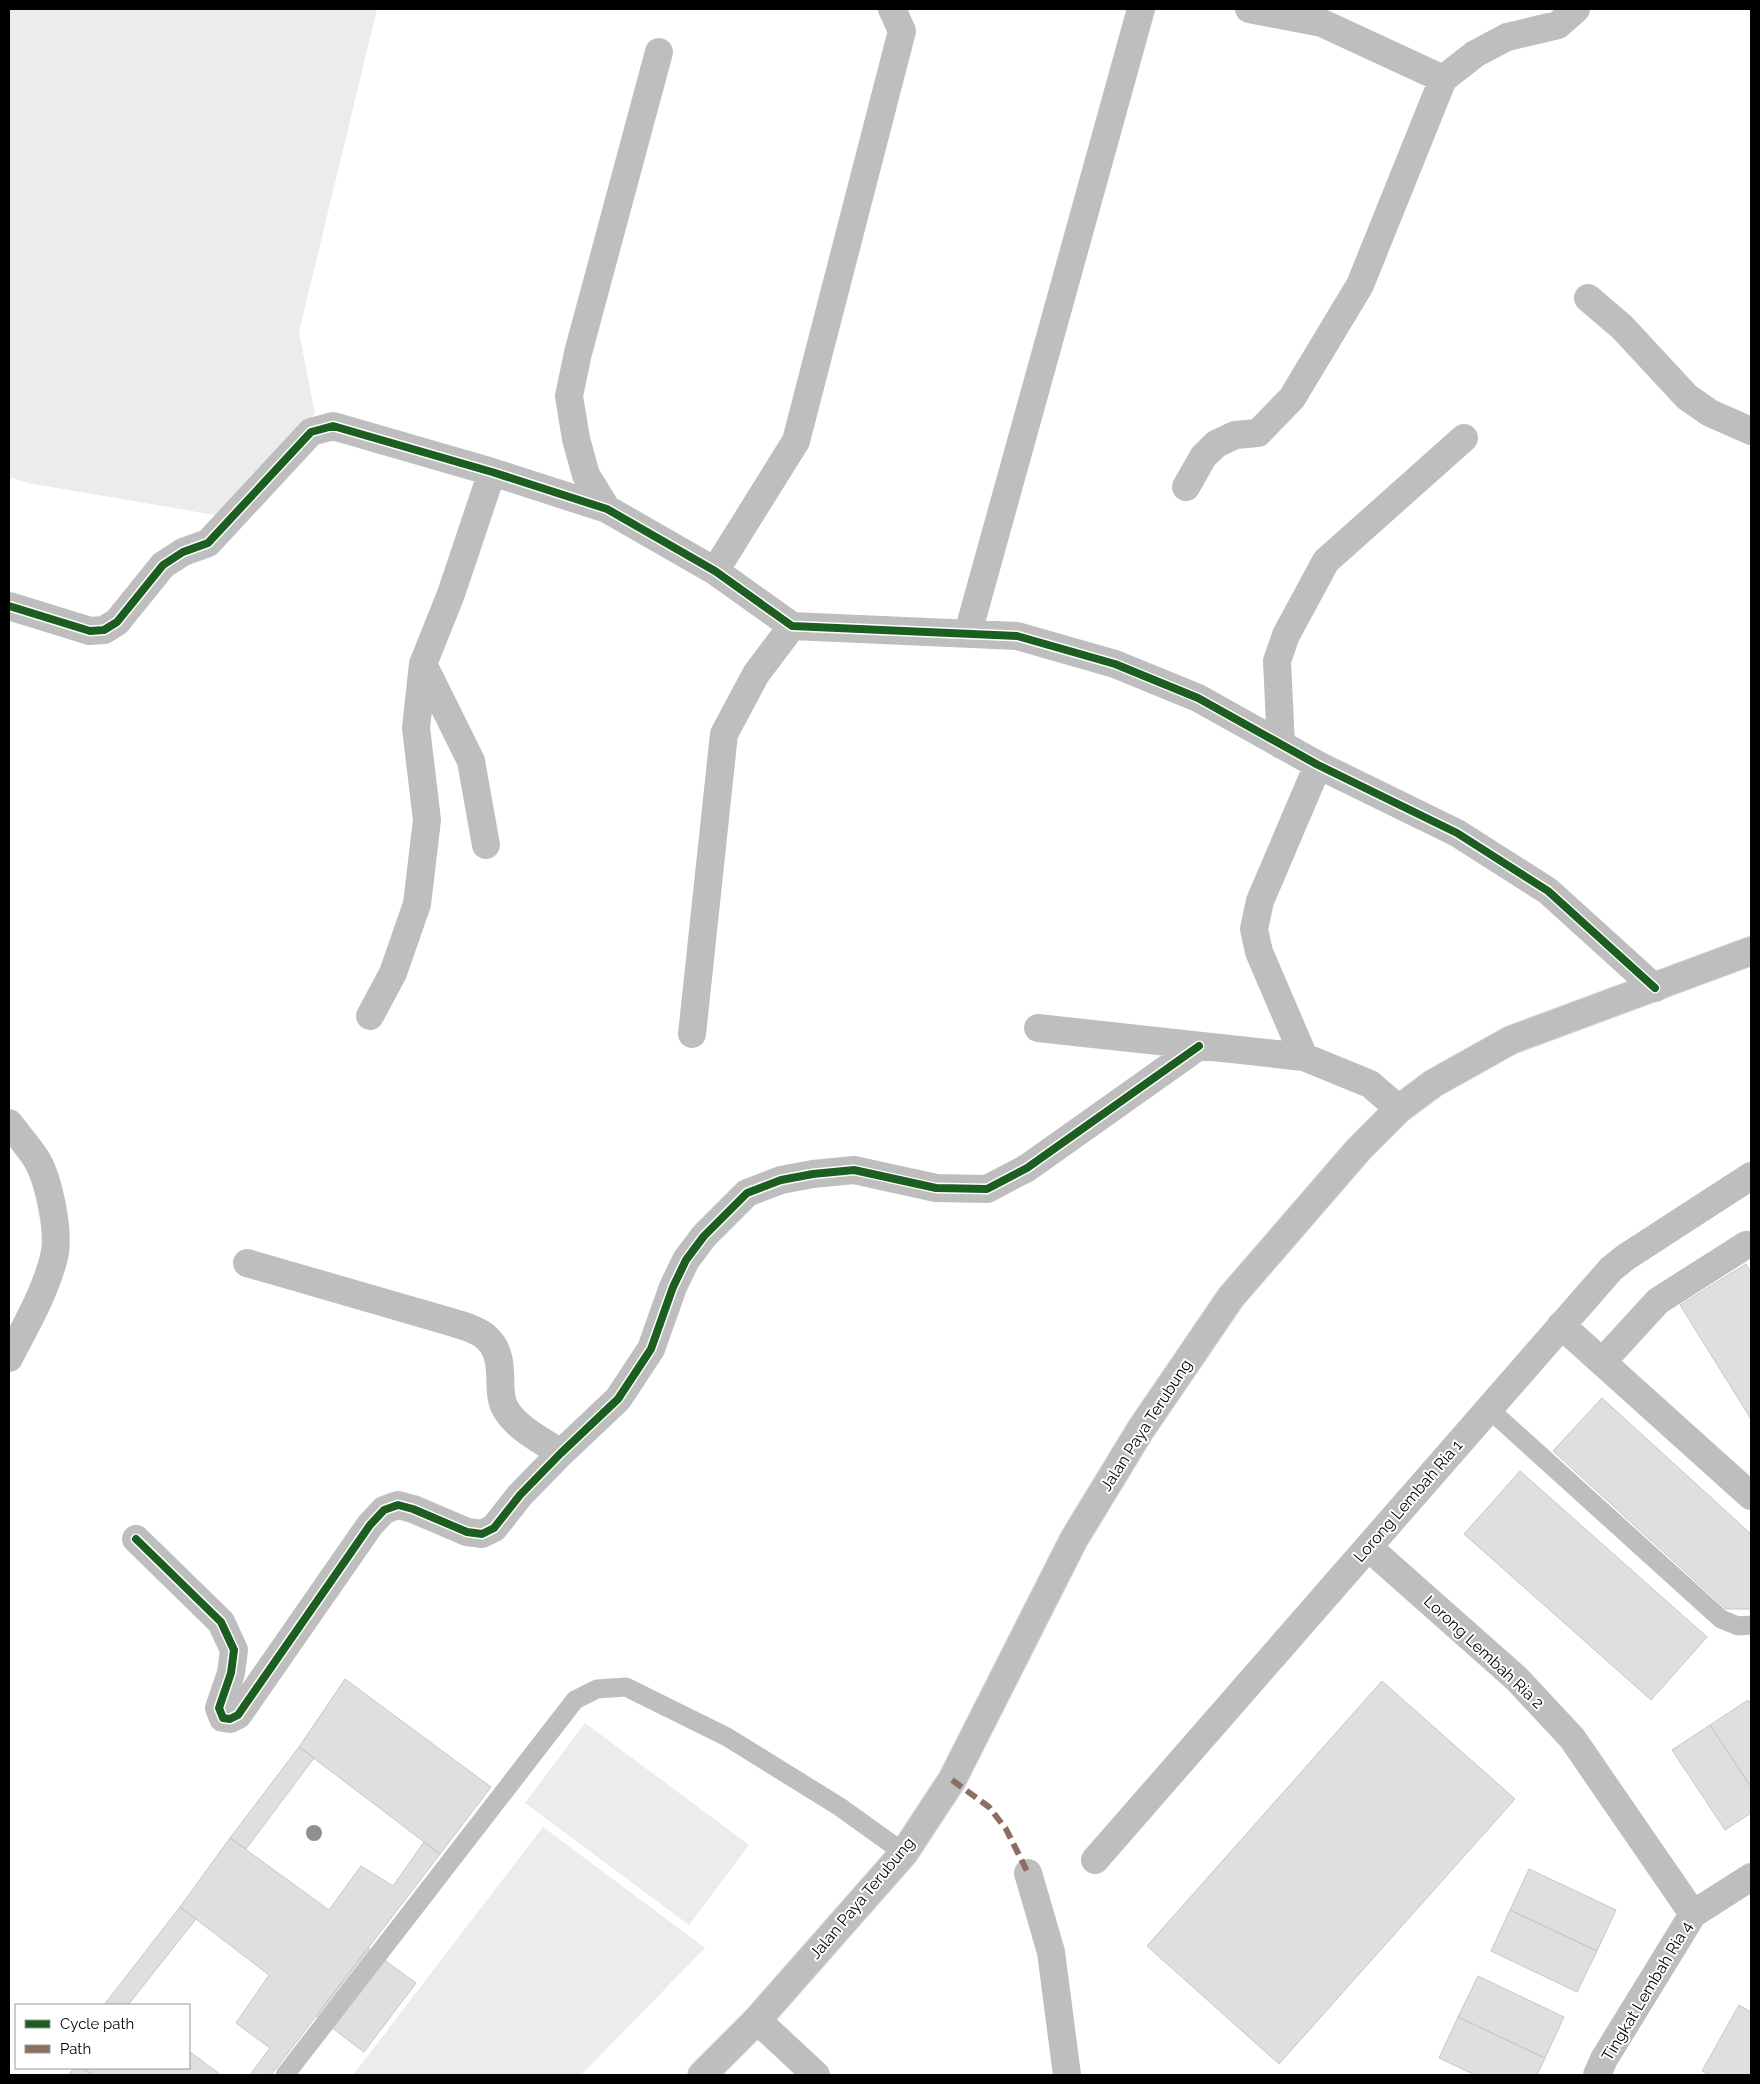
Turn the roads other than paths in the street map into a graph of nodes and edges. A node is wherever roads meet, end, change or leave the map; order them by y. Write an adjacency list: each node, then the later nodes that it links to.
1 (892, 9): 13 (street)
2 (1141, 9): 16 (street)
3 (1249, 9): 6 (street)
4 (1576, 9): 6 (street)
5 (659, 52): 12 (street)
6 (1442, 79): 11 (street)
7 (1588, 298): 8 (street)
8 (1751, 430)
9 (1464, 438): 18 (street)
10 (492, 472): 12 (street); 14 (street); 17 (street)
11 (1186, 486)
12 (607, 509): 13 (street)
13 (715, 571): 15 (street)
14 (9, 606)
15 (792, 626): 16 (street); 25 (street)
16 (968, 633): 18 (street)
17 (423, 664): 20 (street); 23 (street)
18 (1281, 745): 19 (street)
19 (1318, 765): 22 (street); 27 (street)
20 (486, 845)
21 (1751, 951): 22 (street, Jalan Paya Terubung)
22 (1655, 988): 28 (street, Jalan Paya Terubung)
23 (370, 1016)
24 (1038, 1028): 26 (street)
25 (692, 1034)
26 (1199, 1046): 27 (street); 37 (street)
27 (1304, 1058): 28 (street)
28 (1399, 1109): 42 (street, Jalan Paya Terubung)
29 (9, 1123): 34 (street)
30 (1751, 1176): 33 (street, Lorong Lembah Ria 1)
31 (1751, 1244): 35 (street)
32 (247, 1263): 37 (street)
33 (1561, 1325): 35 (street); 36 (street, Lorong Lembah Ria 1)
34 (9, 1358)
35 (1602, 1362): 38 (street)
36 (1489, 1409): 40 (street, Lorong Lembah Ria 1); 41 (lane)
37 (560, 1452): 39 (street)
38 (1751, 1496)
39 (136, 1539)
40 (1368, 1547): 43 (street, Lorong Lembah Ria 1); 46 (street, Lorong Lembah Ria 2)
41 (1751, 1625)
42 (904, 1852): 47 (street, Jalan Paya Terubung); 48 (lane)
43 (1095, 1860)
44 (1028, 1873): 51 (street)
45 (1751, 1877): 46 (street, Tingkat Lembah Ria 4)
46 (1693, 1914): 52 (street, Tingkat Lembah Ria 4)
47 (757, 2020): 49 (street, Jalan Paya Terubung); 50 (street)
48 (285, 2075)
49 (702, 2075)
50 (815, 2075)
51 (1067, 2075)
52 (1597, 2075)

